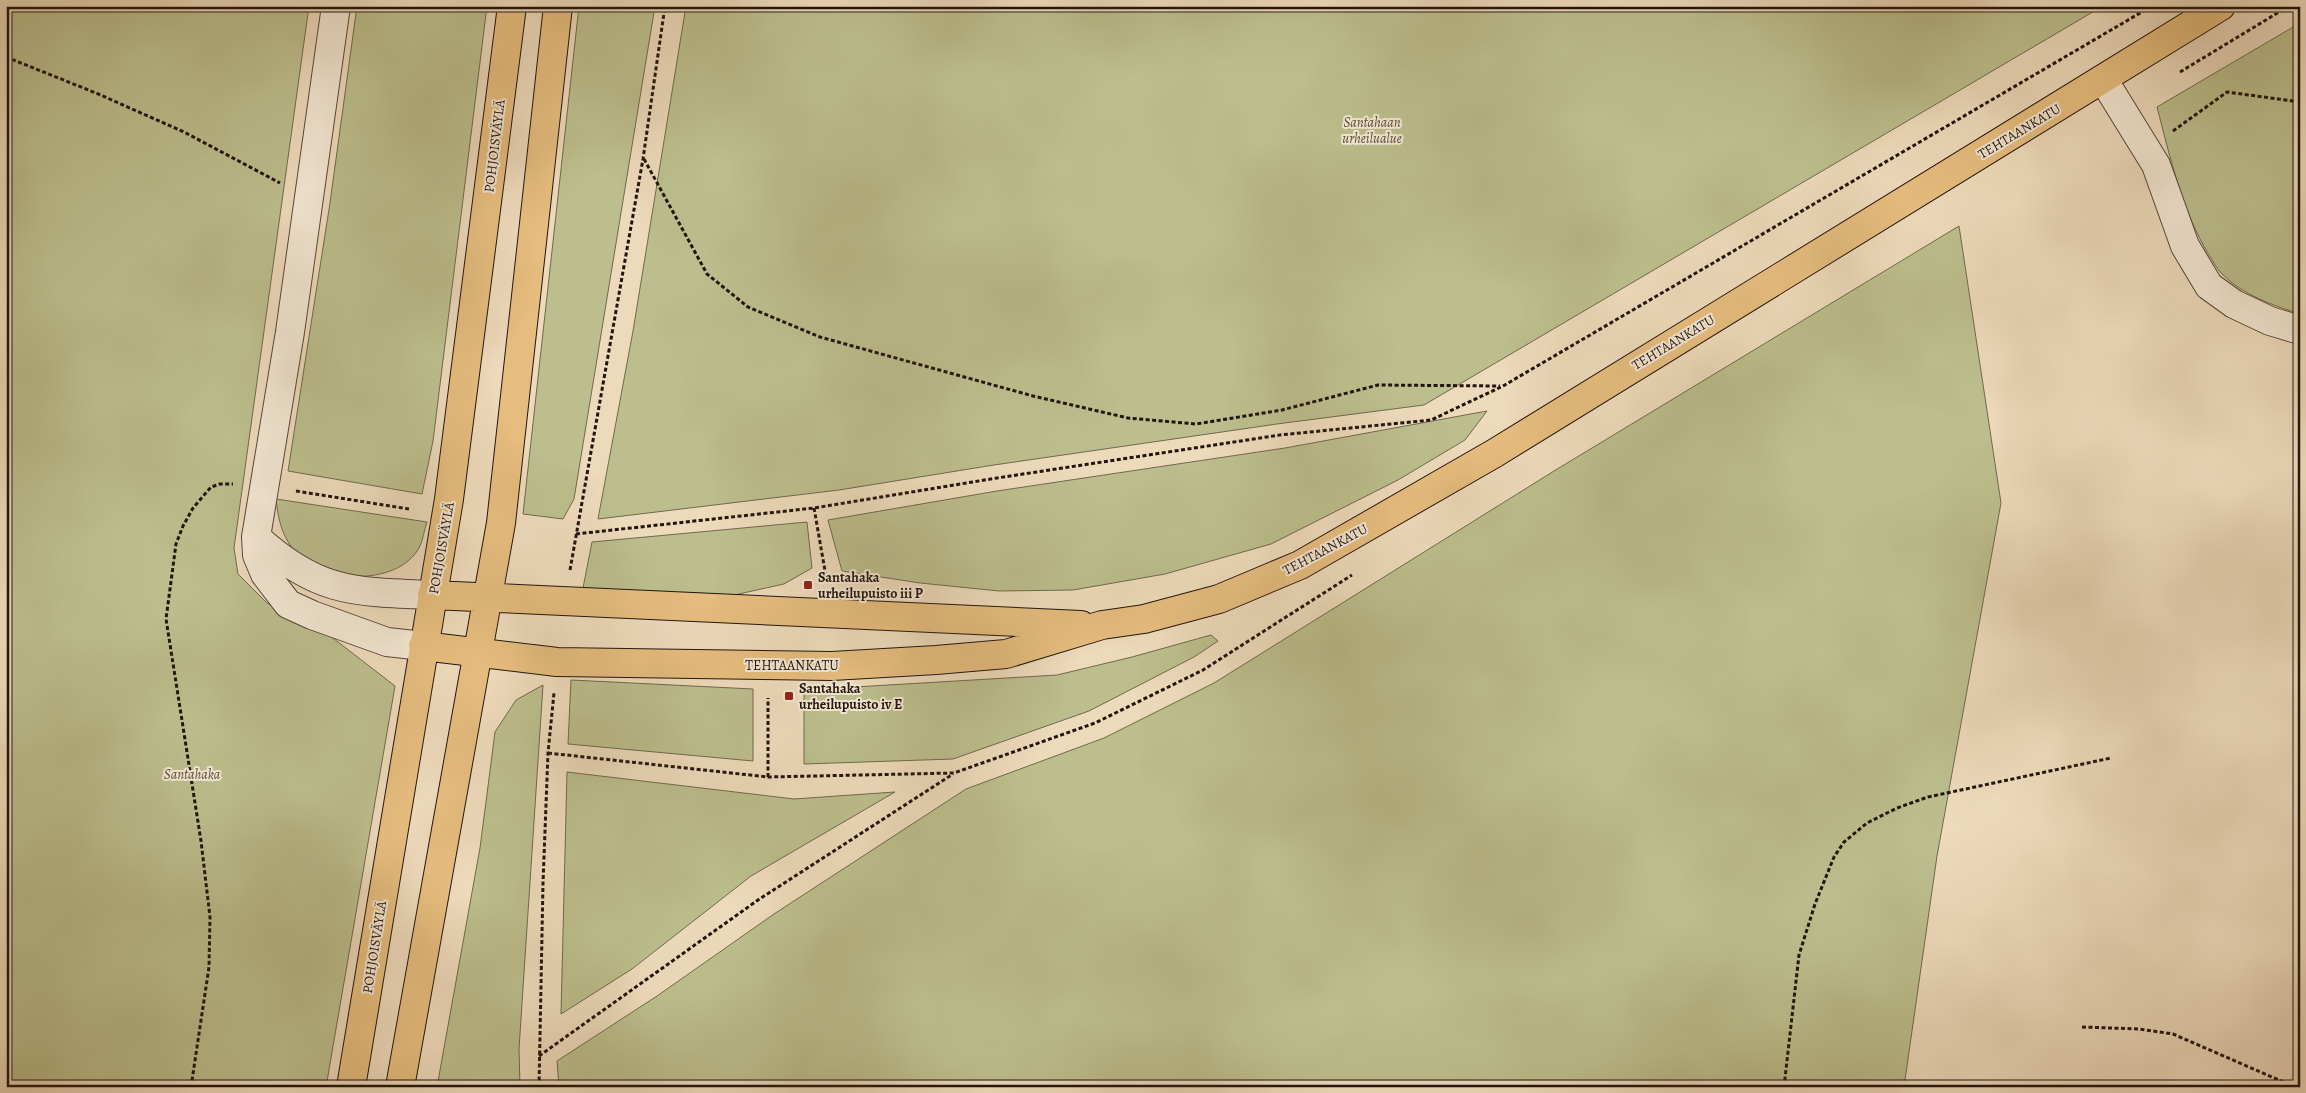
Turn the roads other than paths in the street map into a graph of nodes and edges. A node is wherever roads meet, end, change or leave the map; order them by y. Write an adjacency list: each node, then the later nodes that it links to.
1 (336, 6): 7 (lane)
2 (512, 6): 8 (main road, POHJOISVÄYLÄ)
3 (558, 6): 9 (main road)
4 (2221, 6): 5 (main road, TEHTAANKATU)
5 (2103, 79): 6 (lane); 10 (main road, TEHTAANKATU)
6 (2300, 330)
7 (256, 537): 8 (lane); 11 (lane)
8 (432, 595): 9 (main road, TEHTAANKATU); 11 (main road, POHJOISVÄYLÄ)
9 (488, 597): 10 (main road, TEHTAANKATU); 12 (main road)
10 (1102, 626): 12 (main road, TEHTAANKATU)
11 (423, 646): 12 (main road, TEHTAANKATU); 13 (main road, POHJOISVÄYLÄ)
12 (478, 653): 14 (main road)
13 (351, 1087)
14 (400, 1087)

